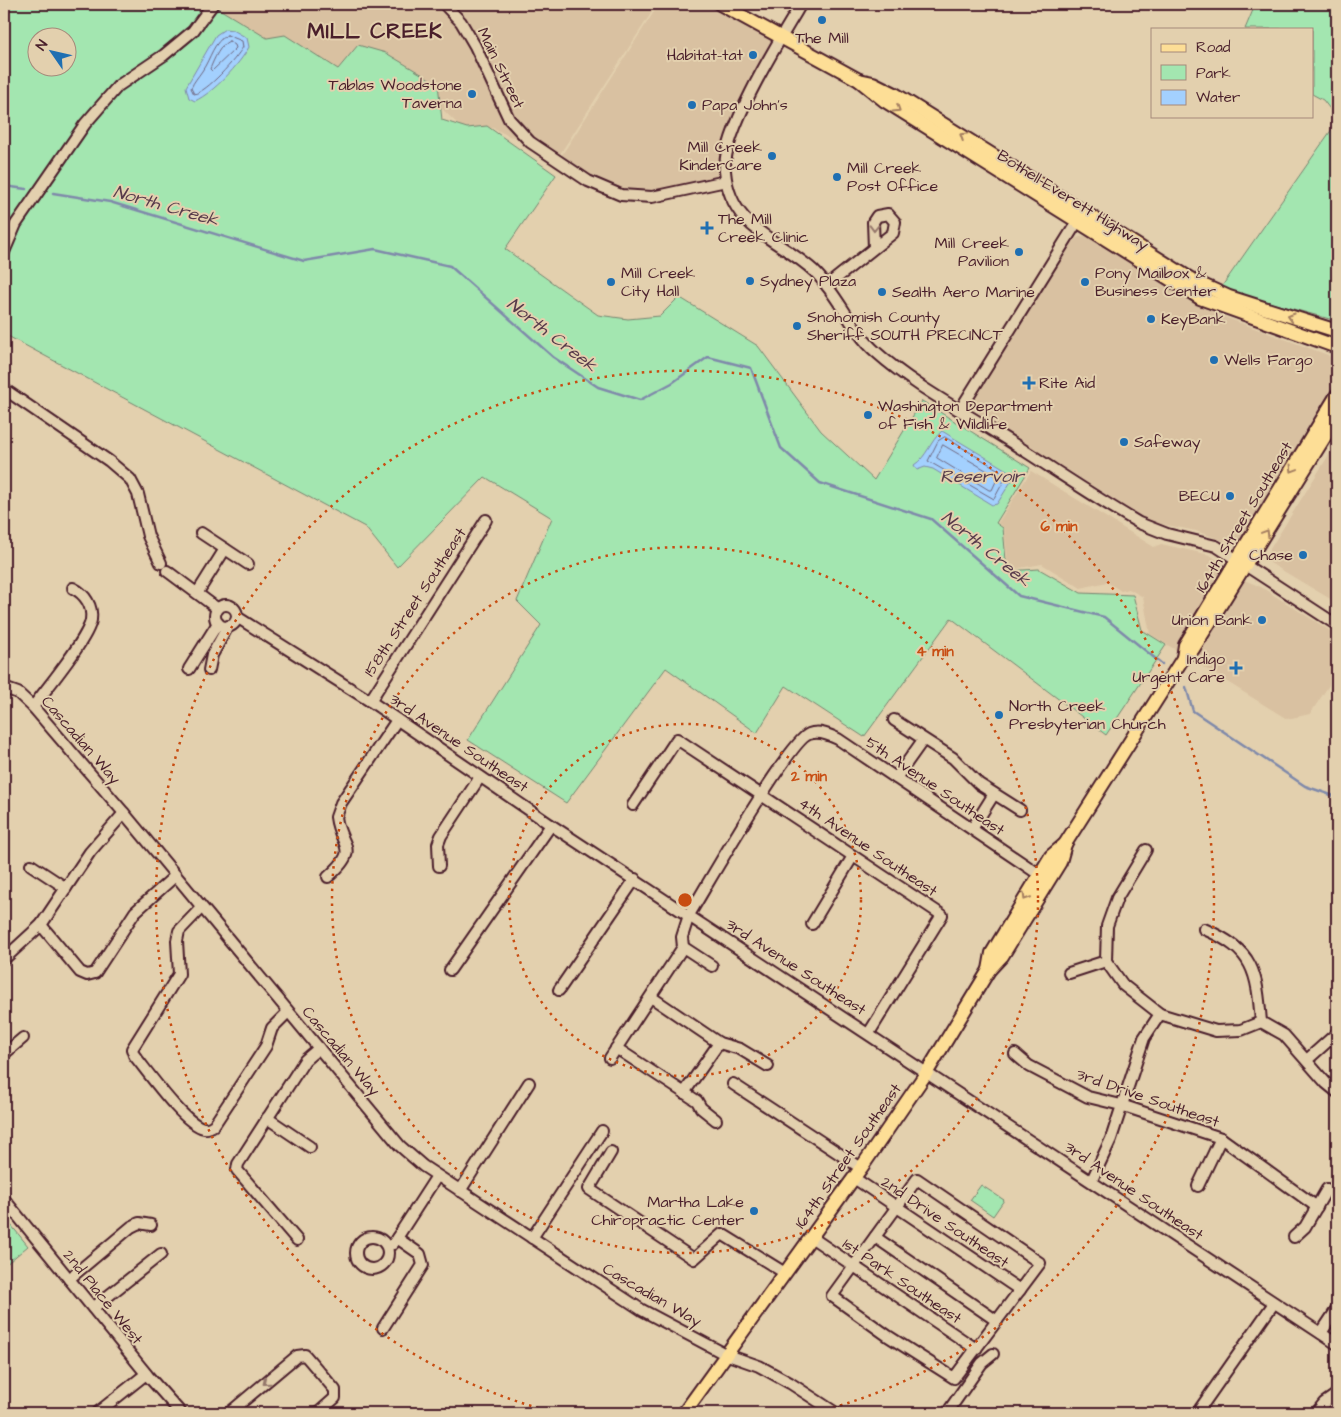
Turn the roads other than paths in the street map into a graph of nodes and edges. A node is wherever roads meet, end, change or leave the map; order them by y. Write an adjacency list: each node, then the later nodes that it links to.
1 (213, 4): 10 (street)
2 (444, 4): 7 (street, Main Street)
3 (720, 4): 5 (main road, Bothell-Everett Highway)
4 (801, 4): 5 (street)
5 (781, 36): 6 (main road, Bothell-Everett Highway); 7 (street)
6 (858, 80): 8 (main road, Bothell-Everett Highway, one-way to 8); 8 (main road, Bothell-Everett Highway, one-way to 6)
7 (726, 181): 11 (street)
8 (1079, 216): 12 (main road, Bothell-Everett Highway, one-way to 8); 13 (main road, Bothell-Everett Highway); 18 (street)
9 (874, 248): 11 (street)
10 (4, 252)
11 (827, 286): 18 (street)
12 (1337, 331)
13 (1320, 340): 14 (main road, Bothell-Everett Highway); 15 (main road)
14 (1337, 347)
15 (1337, 356)
16 (4, 389): 26 (street)
17 (1337, 395): 23 (main road, 164th Street Southeast, one-way to 23)
18 (960, 410): 23 (street)
19 (1337, 417): 23 (main road, 164th Street Southeast, one-way to 19)
20 (486, 520): 34 (street, 158th Street Southeast)
21 (201, 534): 22 (street)
22 (225, 549): 24 (street); 26 (street)
23 (1242, 563): 30 (street); 48 (main road, 164th Street Southeast)
24 (248, 564)
25 (73, 588): 35 (street)
26 (198, 592): 27 (street)
27 (218, 609): 28 (street); 29 (street)
28 (237, 618): 29 (street); 34 (street, 3rd Avenue Southeast)
29 (223, 624): 31 (street); 32 (street)
30 (1337, 625)
31 (189, 669)
32 (209, 670)
33 (4, 688): 35 (street, Cascadian Way)
34 (370, 701): 36 (street, 3rd Avenue Southeast)
35 (33, 707): 45 (street, Cascadian Way)
36 (397, 720): 39 (street, 3rd Avenue Southeast); 55 (street)
37 (894, 720): 38 (street)
38 (923, 740): 40 (street); 42 (street)
39 (480, 777): 46 (street, 3rd Avenue Southeast); 52 (street)
40 (896, 778): 41 (street, 5th Avenue Southeast); 47 (street, 5th Avenue Southeast)
41 (763, 794): 43 (street, 4th Avenue Southeast); 50 (street, 4th Avenue Southeast); 59 (street)
42 (994, 794): 44 (street); 47 (street)
43 (633, 805)
44 (1020, 810)
45 (124, 813): 54 (street, Cascadian Way); 57 (street)
46 (551, 825): 56 (street, 3rd Avenue Southeast); 67 (street)
47 (972, 829): 53 (street, 5th Avenue Southeast)
48 (1065, 844): 53 (main road, 164th Street Southeast); 68 (main road, 164th Street Southeast)
49 (1146, 850): 65 (street)
50 (853, 856): 60 (street); 75 (street, 4th Avenue Southeast)
51 (31, 865): 57 (street)
52 (439, 866)
53 (1040, 874): 68 (main road, 164th Street Southeast, one-way to 68)
54 (175, 876): 58 (street, Cascadian Way); 61 (street)
55 (328, 877)
56 (635, 880): 59 (street, 3rd Avenue Southeast); 70 (street)
57 (66, 888): 61 (street)
58 (201, 908): 72 (street, Cascadian Way); 72 (street)
59 (689, 915): 63 (street); 75 (street, 3rd Avenue Southeast)
60 (812, 924)
61 (41, 925): 64 (street)
62 (1204, 929): 74 (street)
63 (683, 947): 66 (street); 71 (street)
64 (4, 959)
65 (1106, 961): 69 (street); 73 (street)
66 (712, 966)
67 (450, 970)
68 (989, 970): 86 (main road, 164th Street Southeast)
69 (1068, 973)
70 (559, 990)
71 (650, 997): 78 (street); 80 (street)
72 (288, 1012): 79 (street, Cascadian Way)
73 (1160, 1014): 74 (street); 91 (street)
74 (1261, 1022): 84 (street)
75 (869, 1033): 86 (street, 3rd Avenue Southeast)
76 (1337, 1033): 84 (street)
77 (23, 1038): 81 (street)
78 (719, 1043): 85 (street); 90 (street)
79 (318, 1048): 92 (street); 99 (street, Cascadian Way)
80 (616, 1048): 83 (street); 90 (street)
81 (4, 1054)
82 (1015, 1054): 91 (street, 3rd Drive Southeast)
83 (610, 1058)
84 (1308, 1060): 89 (street)
85 (768, 1066)
86 (927, 1072): 98 (main road, 164th Street Southeast); 100 (street, 3rd Avenue Southeast)
87 (529, 1083): 103 (street)
88 (733, 1084): 98 (street, 2nd Drive Southeast)
89 (1337, 1092)
90 (684, 1093): 93 (street)
91 (1121, 1105): 95 (street, 3rd Drive Southeast); 100 (street)
92 (267, 1118): 96 (street); 113 (street)
93 (716, 1120)
94 (602, 1132): 112 (street)
95 (1221, 1138): 101 (street); 105 (street, 3rd Drive Southeast)
96 (310, 1147)
97 (611, 1152): 117 (street)
98 (857, 1173): 106 (street, 2nd Drive Southeast); 108 (main road, 164th Street Southeast)
99 (437, 1176): 103 (street, Cascadian Way); 111 (street)
100 (1092, 1180): 120 (street, 3rd Avenue Southeast)
101 (1198, 1186)
102 (1327, 1189): 105 (street)
103 (460, 1191): 112 (street, Cascadian Way)
104 (6, 1205): 118 (street, 2nd Place West)
105 (1318, 1207): 110 (street)
106 (896, 1208): 109 (street); 119 (street, 2nd Drive Southeast); 119 (street)
107 (151, 1225): 118 (street)
108 (811, 1237): 116 (street, 1st Park Southeast); 117 (main road, 164th Street Southeast)
109 (875, 1237): 116 (street); 123 (street)
110 (1294, 1237)
111 (397, 1238): 114 (street); 124 (street)
112 (532, 1238): 128 (street, Cascadian Way)
113 (297, 1240)
114 (388, 1252)
115 (161, 1254): 121 (street)
116 (853, 1267): 127 (street, 1st Park Southeast); 127 (street)
117 (785, 1273): 128 (main road, 164th Street Southeast)
118 (69, 1279): 121 (street, 2nd Place West)
119 (1020, 1290): 123 (street)
120 (1274, 1302): 125 (street, 3rd Avenue Southeast); 139 (street)
121 (92, 1308): 130 (street, 2nd Place West)
122 (1337, 1309): 125 (street)
123 (997, 1320): 127 (street)
124 (383, 1328)
125 (1321, 1333): 126 (street, 3rd Avenue Southeast)
126 (1337, 1344)
127 (976, 1349)
128 (725, 1354): 136 (main road, 164th Street Southeast); 137 (street, Cascadian Way)
129 (993, 1354): 138 (street)
130 (146, 1374): 132 (street); 133 (street, 2nd Place West)
131 (1337, 1394): 140 (street)
132 (98, 1413)
133 (181, 1413)
134 (229, 1413): 135 (street, one-way to 134)
135 (318, 1413)
136 (684, 1413)
137 (836, 1413)
138 (947, 1413)
139 (1197, 1413)
140 (1316, 1413)

